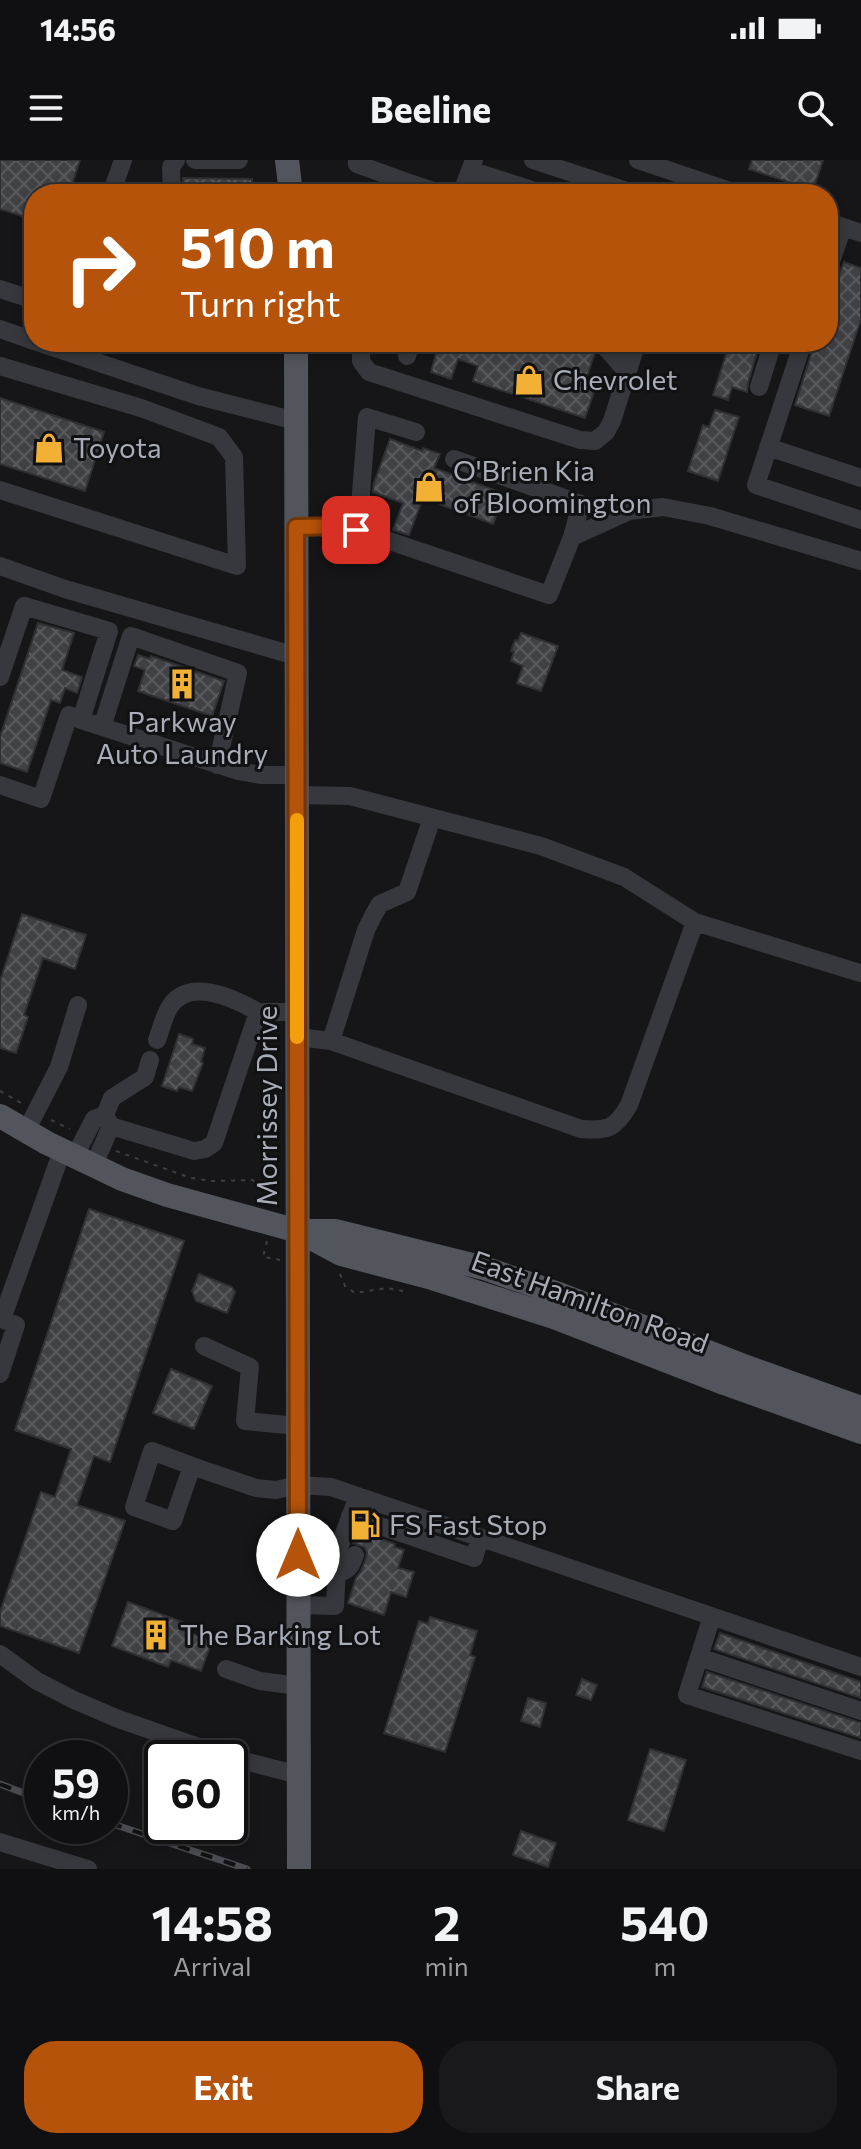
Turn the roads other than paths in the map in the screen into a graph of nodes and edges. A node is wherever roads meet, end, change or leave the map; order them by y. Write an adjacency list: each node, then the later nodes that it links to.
1 (123, 160): 10 (street)
2 (176, 160): 11 (street)
3 (195, 160): 4 (street)
4 (239, 160)
5 (287, 160): 12 (main road)
6 (357, 160): 13 (street)
7 (533, 160): 16 (street)
8 (638, 160): 17 (street)
9 (472, 165): 14 (street); 15 (street)
10 (115, 184)
11 (172, 184)
12 (290, 184)
13 (392, 184)
14 (465, 184)
15 (519, 184)
16 (606, 184)
17 (686, 184)
18 (0, 289): 19 (street)
19 (24, 297)
20 (0, 329): 21 (street)
21 (24, 337)
22 (56, 352): 32 (street)
23 (78, 352): 34 (street)
24 (296, 352): 34 (main road, Morrissey Drive)
25 (361, 352): 31 (street)
26 (610, 352): 31 (street)
27 (634, 352): 31 (street)
28 (770, 352): 33 (street)
29 (800, 352): 36 (street)
30 (0, 366): 32 (street)
31 (628, 373)
32 (44, 380): 39 (street)
33 (759, 387)
34 (296, 421): 41 (main road, Morrissey Drive)
35 (416, 432): 42 (street)
36 (768, 447): 38 (street); 40 (street)
37 (454, 459): 43 (street)
38 (861, 478)
39 (0, 490)
40 (861, 520)
41 (296, 527): 42 (street); 46 (main road, Morrissey Drive)
42 (356, 530): 43 (street)
43 (572, 537): 44 (street)
44 (861, 561)
45 (0, 566): 46 (street)
46 (296, 656): 52 (main road, Morrissey Drive)
47 (0, 677): 48 (street)
48 (81, 720): 49 (street); 51 (street)
49 (102, 727): 50 (street); 50 (street)
50 (217, 765): 52 (street)
51 (0, 785)
52 (296, 785): 53 (street); 58 (main road, Morrissey Drive)
53 (432, 818): 54 (street); 61 (street)
54 (695, 922): 55 (street); 61 (street)
55 (860, 973)
56 (78, 1005): 65 (street)
57 (258, 1012): 58 (street); 60 (street); 64 (street)
58 (297, 1012): 59 (main road, Morrissey Drive)
59 (297, 1037): 61 (street); 67 (main road, Morrissey Drive)
60 (157, 1040)
61 (331, 1041)
62 (150, 1060): 64 (street)
63 (0, 1116): 65 (main road, East Hamilton Road)
64 (108, 1120): 66 (street)
65 (26, 1131): 66 (main road, East Hamilton Road)
66 (77, 1159): 67 (main road, East Hamilton Road); 69 (street)
67 (298, 1231): 70 (main road, East Hamilton Road); 71 (main road, Morrissey Drive); 72 (main road, East Hamilton Road)
68 (204, 1346): 71 (street)
69 (0, 1374)
70 (861, 1408)
71 (298, 1426): 74 (main road, Morrissey Drive)
72 (861, 1432)
73 (192, 1466): 74 (street)
74 (298, 1485): 75 (street); 81 (main road, Morrissey Drive)
75 (358, 1496): 76 (street); 77 (street)
76 (419, 1517): 78 (street); 79 (street)
77 (358, 1519): 78 (street); 80 (street); 80 (street)
78 (413, 1537): 79 (street)
79 (480, 1538): 82 (street)
80 (337, 1574): 81 (street)
81 (299, 1605): 87 (main road, Morrissey Drive)
82 (712, 1616): 84 (street); 85 (street)
83 (0, 1654): 90 (street)
84 (699, 1657): 88 (street); 89 (street)
85 (861, 1667)
86 (226, 1669): 87 (street)
87 (298, 1686): 90 (main road, Morrissey Drive)
88 (861, 1711)
89 (861, 1751)
90 (299, 1775): 93 (main road, Morrissey Drive)
91 (0, 1842): 92 (street)
92 (88, 1869)
93 (299, 1869)

